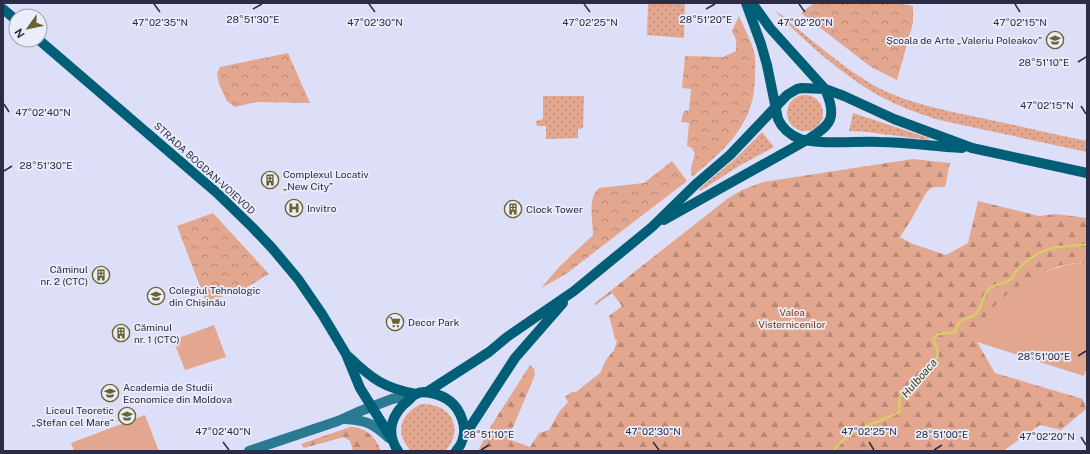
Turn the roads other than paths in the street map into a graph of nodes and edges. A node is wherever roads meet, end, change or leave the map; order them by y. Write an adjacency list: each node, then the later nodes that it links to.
1 (746, 3): 5 (main road)
2 (752, 3): 4 (main road)
3 (48, 48): 11 (main road, STRADA BOGDAN-VOIEVOD)
4 (825, 89): 5 (main road); 6 (main road); 7 (main road)
5 (776, 106): 6 (main road); 9 (main road)
6 (807, 140): 7 (main road); 9 (main road)
7 (972, 148): 8 (main road)
8 (1087, 173)
9 (652, 227): 10 (main road)
10 (574, 291): 13 (main road); 18 (main road)
11 (346, 354): 12 (main road, STRADA BOGDAN-VOIEVOD); 14 (main road, STRADA BOGDAN-VOIEVOD)
12 (360, 388): 15 (main road, STRADA BOGDAN-VOIEVOD); 16 (main road)
13 (427, 392): 14 (main road); 18 (main road)
14 (416, 394): 15 (main road); 17 (main road)
15 (372, 407): 16 (main road); 17 (main road, STRADA BOGDAN-VOIEVOD)
16 (343, 419): 17 (main road); 19 (main road)
17 (393, 441): 20 (main road, STRADA BOGDAN-VOIEVOD)
18 (459, 447)
19 (249, 451)
20 (398, 451)

